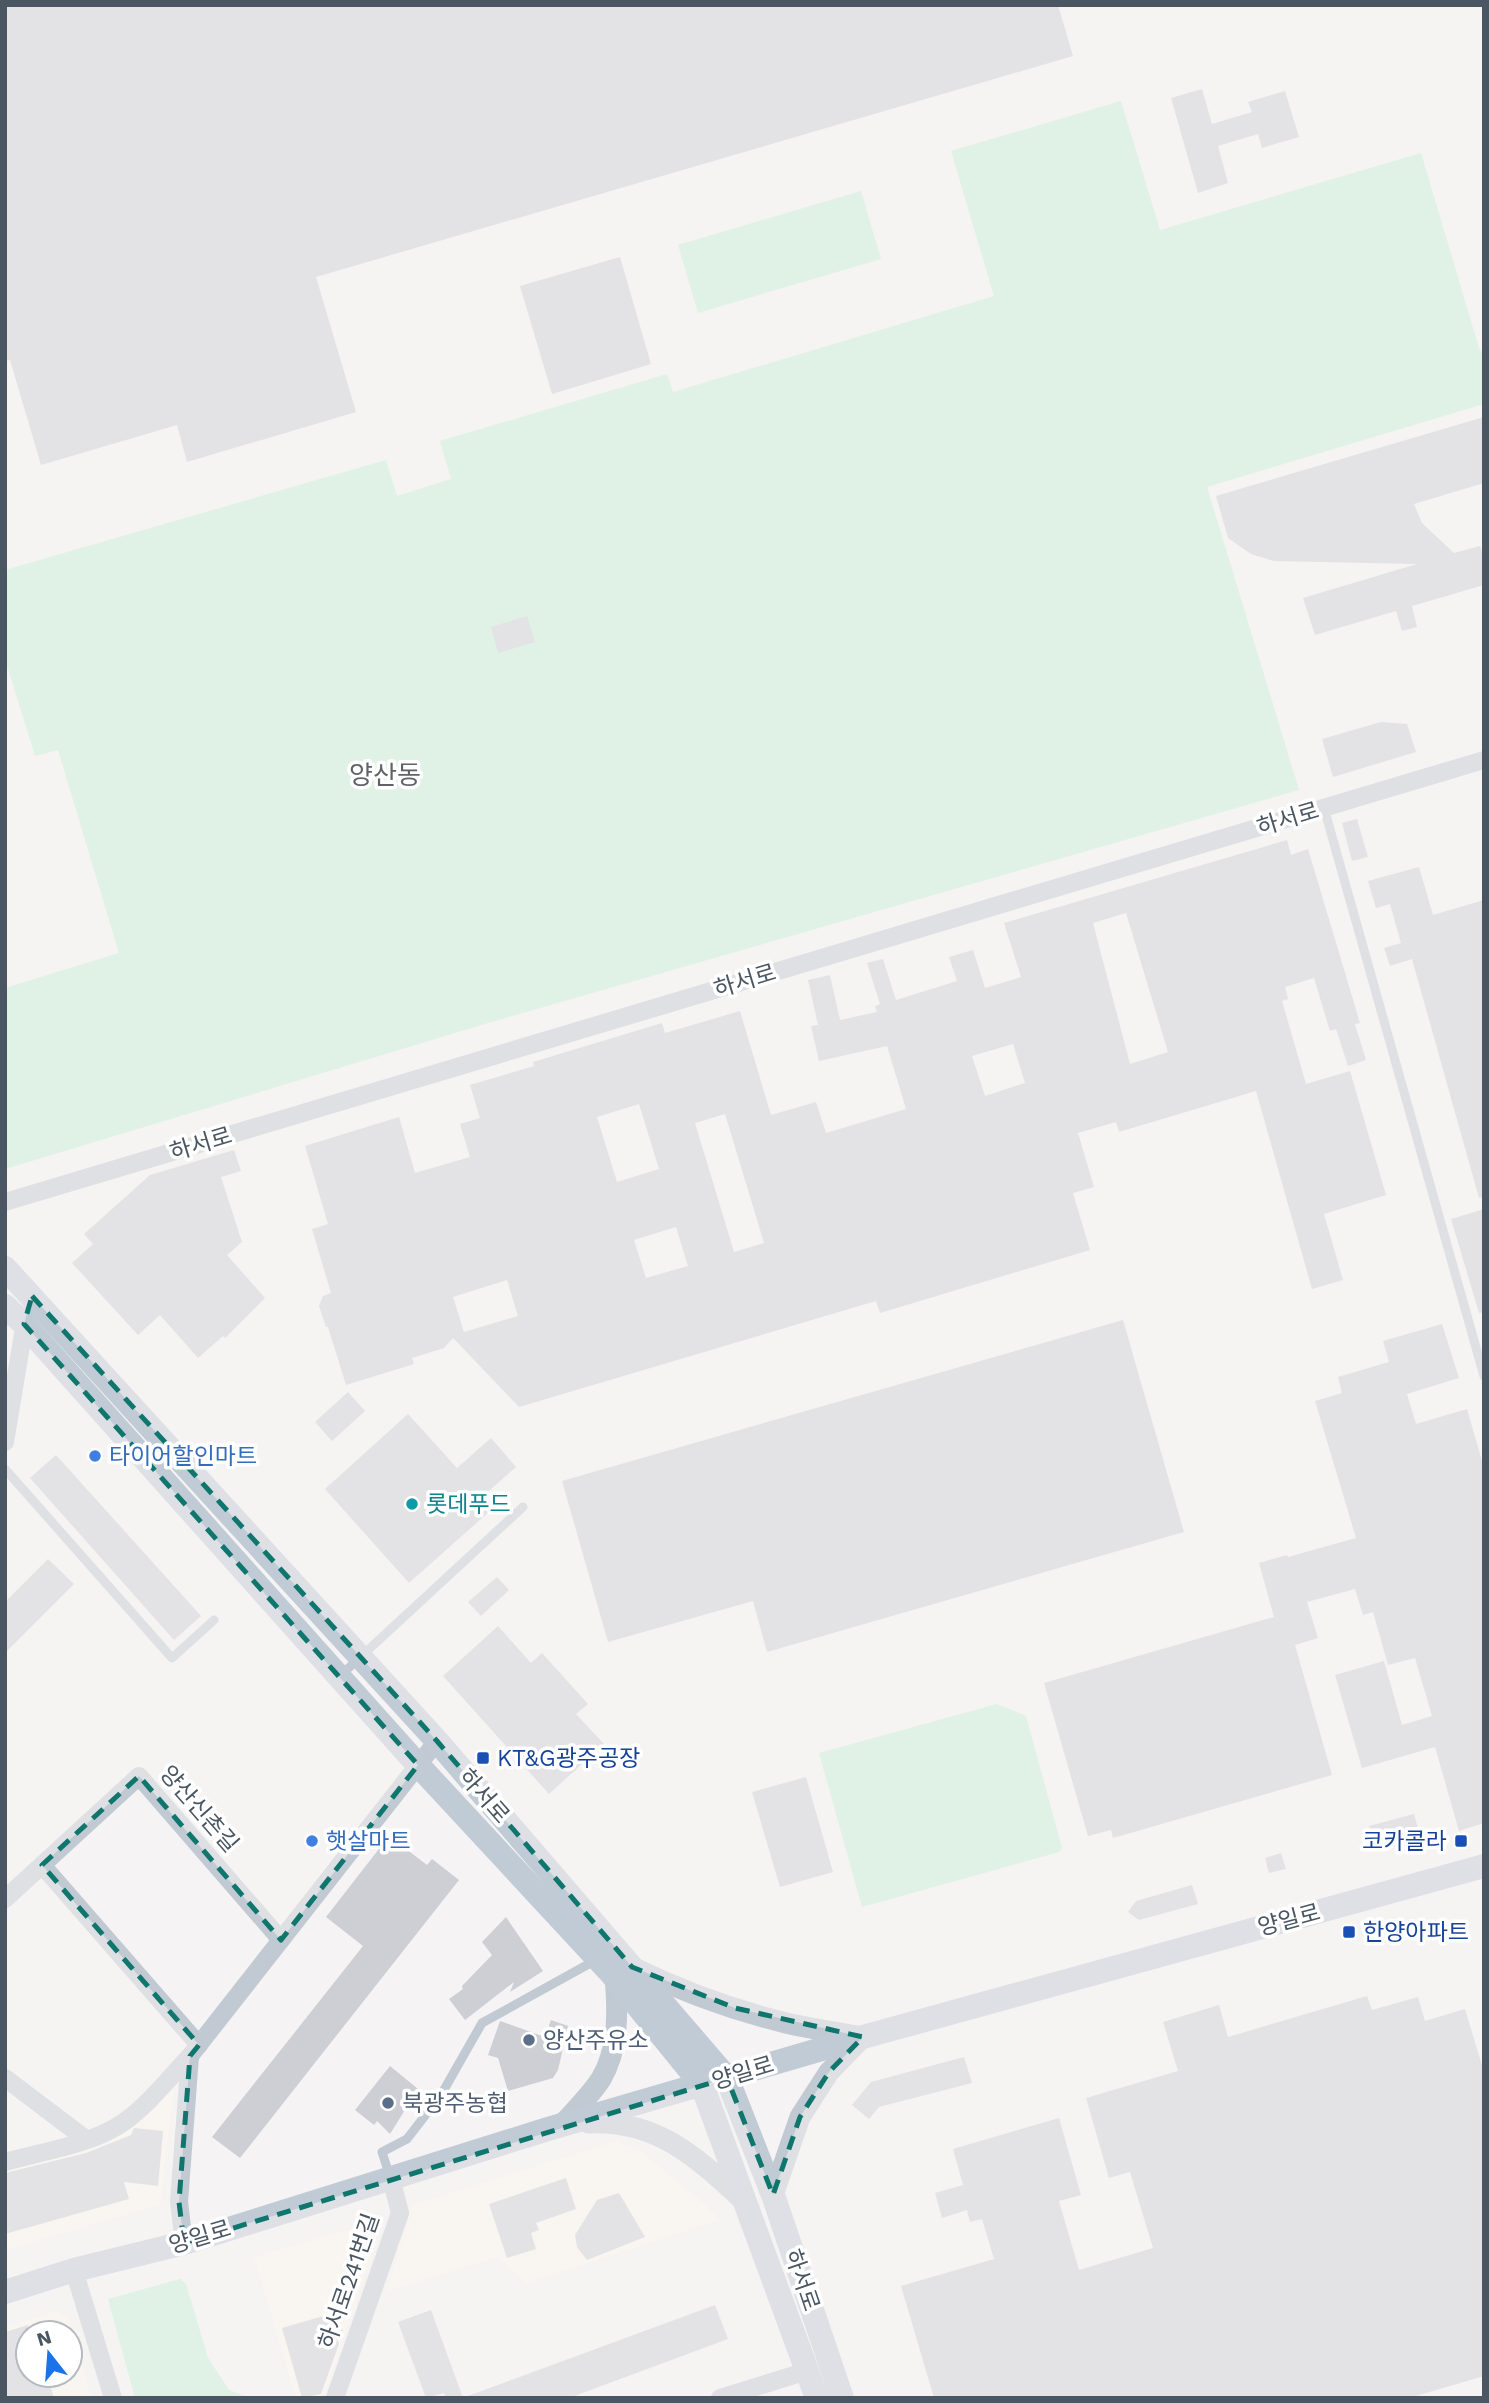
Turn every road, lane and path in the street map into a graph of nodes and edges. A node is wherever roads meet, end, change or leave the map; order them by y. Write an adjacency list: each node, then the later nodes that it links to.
1 (1484, 760): 2 (street, 하서로)
2 (1324, 808): 3 (street, 하서로); 8 (lane)
3 (5, 1202)
4 (5, 1268): 5 (main road, 하서로)
5 (32, 1296): 7 (street); 13 (main road, 하서로)
6 (5, 1306): 7 (main road, 하서로)
7 (24, 1324): 9 (street); 14 (main road, 하서로)
8 (1484, 1376)
9 (5, 1442)
10 (5, 1469): 12 (lane)
11 (523, 1507): 13 (lane)
12 (214, 1620)
13 (360, 1657): 14 (lane); 15 (main road, 하서로)
14 (340, 1676): 16 (main road, 하서로)
15 (437, 1741): 16 (street); 21 (main road, 하서로)
16 (418, 1765): 20 (street); 21 (main road, 하서로)
17 (42, 1865): 19 (street, 양산신촌길); 20 (street, 양산신촌길); 23 (street)
18 (1484, 1866): 22 (main road, 양일로)
19 (5, 1899)
20 (281, 1940): 23 (street)
21 (615, 1968): 22 (street); 25 (main road, 하서로); 26 (main road, 하서로); 27 (street); 30 (lane)
22 (863, 2038): 25 (main road, 양일로); 31 (street)
23 (195, 2050): 28 (street); 33 (street)
24 (5, 2078): 28 (street)
25 (727, 2078): 26 (main road, 양일로); 31 (main road, 하서로)
26 (702, 2085): 27 (main road, 양일로); 32 (main road, 하서로)
27 (562, 2125): 30 (main road, 양일로); 32 (street)
28 (87, 2140): 29 (street)
29 (5, 2161)
30 (391, 2178): 33 (main road, 양일로); 38 (street, 하서로241번길)
31 (773, 2195): 41 (main road, 하서로)
32 (747, 2203): 36 (main road, 하서로)
33 (184, 2243): 34 (main road, 양일로)
34 (74, 2270): 35 (main road, 양일로); 37 (street)
35 (5, 2292)
36 (807, 2371): 39 (street); 40 (main road, 하서로)
37 (113, 2398)
38 (335, 2398)
39 (720, 2398)
40 (817, 2398)
41 (842, 2398)

